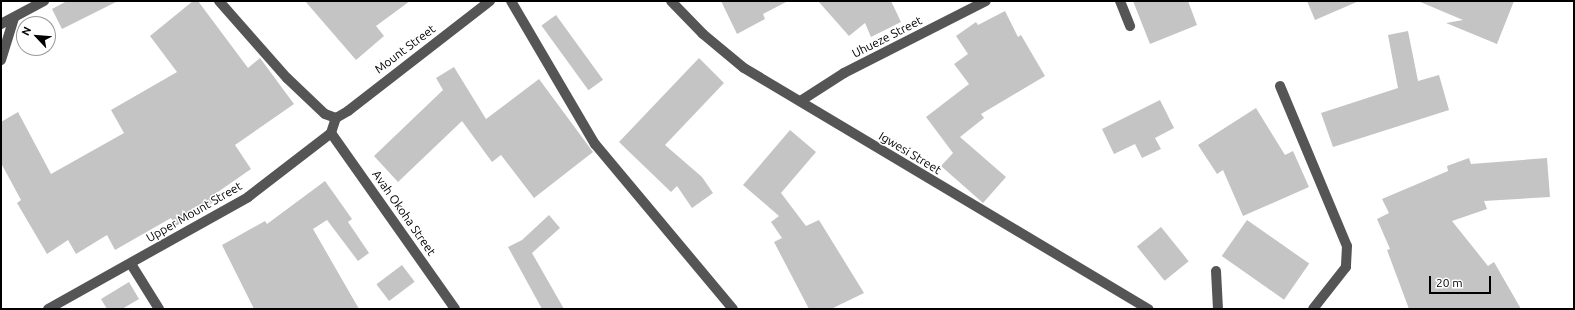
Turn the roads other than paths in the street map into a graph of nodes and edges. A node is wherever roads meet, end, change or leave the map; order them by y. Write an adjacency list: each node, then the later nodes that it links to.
1 (44, 1): 8 (street)
2 (219, 1): 14 (street)
3 (490, 1): 14 (street, Mount Street)
4 (511, 1): 21 (street)
5 (670, 1): 13 (street, Igwesi Street)
6 (986, 1): 13 (street, Uhueze Street)
7 (1120, 1): 10 (street)
8 (14, 18): 9 (street); 11 (street)
9 (1, 24)
10 (1130, 26)
11 (1, 60)
12 (1280, 86): 24 (street)
13 (802, 100): 22 (street, Igwesi Street)
14 (336, 118): 15 (street)
15 (331, 134): 16 (street, Upper Mount Street); 20 (street, Avah Okoha Street)
16 (132, 264): 18 (street, Upper Mount Street); 19 (street)
17 (1216, 271): 23 (street)
18 (48, 309)
19 (159, 309)
20 (455, 309)
21 (733, 309)
22 (1149, 309)
23 (1218, 309)
24 (1313, 309)

